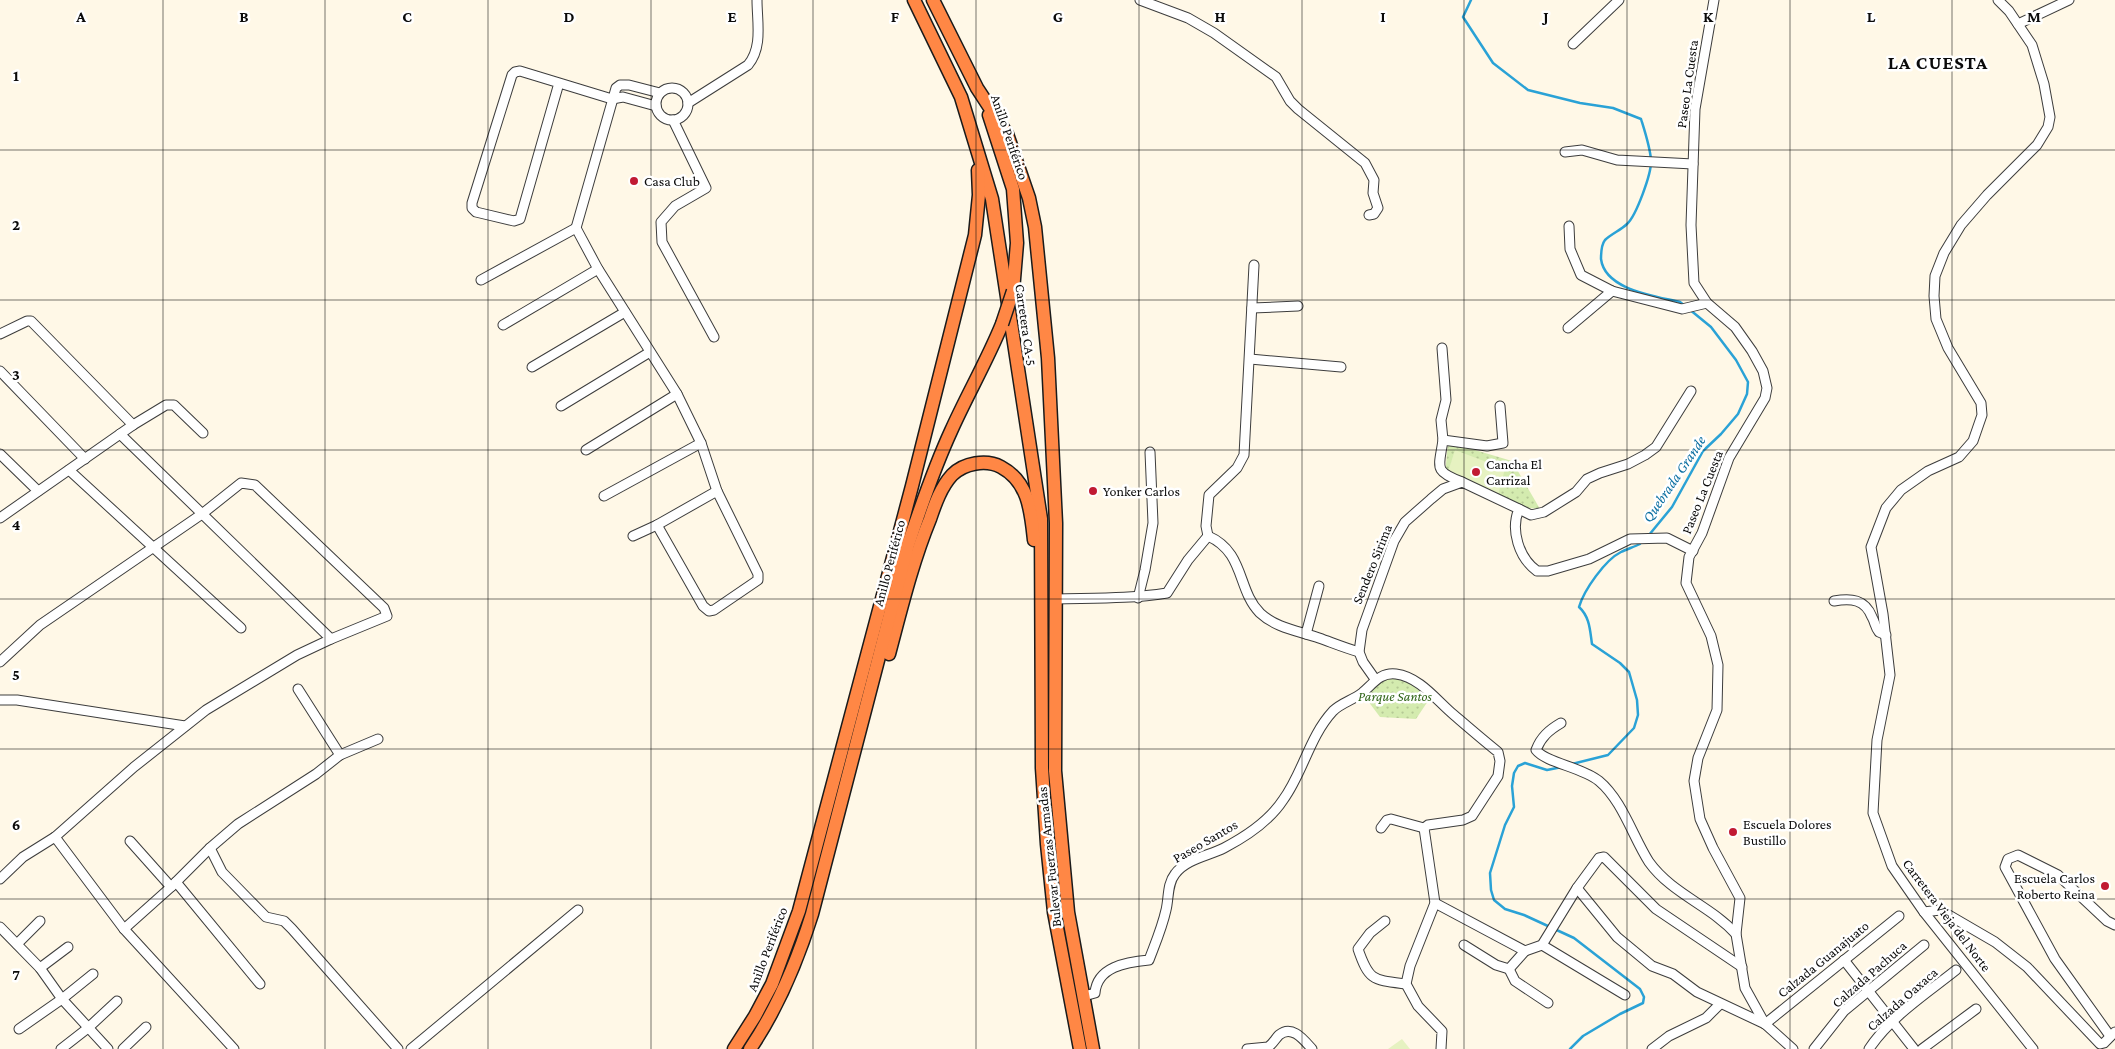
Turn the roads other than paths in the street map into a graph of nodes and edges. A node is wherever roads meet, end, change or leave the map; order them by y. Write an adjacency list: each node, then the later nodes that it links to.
1 (757, 0): 15 (street)
2 (914, 0): 19 (highway, Carretera CA-5)
3 (933, 0): 12 (highway, Carretera CA-5)
4 (1140, 0): 21 (street)
5 (1618, 0): 10 (street)
6 (1714, 0): 20 (street, Paseo La Cuesta)
7 (1998, 0): 9 (street, Carretera Vieja del Norte)
8 (2070, 0): 9 (street)
9 (2018, 24): 74 (street, Carretera Vieja del Norte)
10 (1574, 44)
11 (559, 83): 11 (street); 14 (street)
12 (977, 88): 70 (highway, Carretera CA-5); 87 (highway, Anillo Periférico, bridge)
13 (660, 93): 14 (street); 15 (street); 16 (street)
14 (612, 99): 16 (street); 23 (street)
15 (688, 104): 17 (street)
16 (656, 106): 17 (street)
17 (673, 120): 35 (street)
18 (1565, 152): 20 (street)
19 (978, 155): 79 (highway, Carretera CA-5); 141 (highway, Anillo Periférico)
20 (1693, 164): 28 (street, Paseo La Cuesta)
21 (1369, 215)
22 (1570, 226): 27 (street)
23 (576, 228): 25 (street); 26 (street)
24 (1254, 265): 30 (street)
25 (598, 269): 31 (street); 32 (street)
26 (481, 280)
27 (1612, 291): 28 (street); 33 (street)
28 (1707, 302): 67 (street, Paseo La Cuesta)
29 (1298, 306): 30 (street)
30 (1252, 308): 38 (street)
31 (625, 312): 37 (street); 39 (street)
32 (504, 325)
33 (1568, 328)
34 (0, 334): 46 (street)
35 (714, 337)
36 (1442, 348): 49 (street)
37 (650, 352): 43 (street); 44 (street)
38 (1250, 359): 40 (street); 65 (street)
39 (532, 367)
40 (1342, 367)
41 (0, 371): 54 (street)
42 (1691, 392): 60 (street)
43 (677, 394): 50 (street); 51 (street)
44 (561, 406)
45 (1500, 406): 49 (street)
46 (133, 425): 47 (street); 48 (street)
47 (203, 433)
48 (120, 434): 54 (street); 61 (street)
49 (1443, 440): 56 (street)
50 (701, 443): 57 (street); 59 (street)
51 (586, 450)
52 (1150, 452): 69 (street)
53 (0, 454): 58 (street)
54 (85, 459): 55 (street)
55 (68, 470): 58 (street); 66 (street)
56 (1462, 482): 60 (street); 76 (street, Sendero Sirima)
57 (717, 490): 63 (street); 63 (street)
58 (38, 491): 62 (street)
59 (604, 496)
60 (1519, 509): 67 (street)
61 (202, 514): 66 (street); 75 (street); 75 (street)
62 (0, 518)
63 (657, 525): 64 (street)
64 (634, 536)
65 (1208, 536): 69 (street); 73 (street)
66 (153, 548): 72 (street); 78 (street)
67 (1693, 551): 105 (street, Paseo La Cuesta)
68 (1319, 586): 73 (street)
69 (1138, 598): 70 (street)
70 (1056, 599): 77 (highway, Carretera CA-5)
71 (1834, 601): 74 (street)
72 (241, 628)
73 (1306, 634): 76 (street)
74 (1886, 636): 98 (street, Carretera Vieja del Norte)
75 (331, 639): 84 (street)
76 (1359, 652): 80 (street)
77 (1056, 661): 122 (highway, Bulevar Fuerzas Armadas)
78 (0, 662)
79 (1042, 669): 87 (highway); 143 (highway, Bulevar Fuerzas Armadas)
80 (1376, 679): 89 (street); 122 (street, Paseo Santos)
81 (298, 689): 86 (street)
82 (0, 700): 84 (street)
83 (1560, 723): 105 (street)
84 (184, 726): 90 (street)
85 (378, 739): 86 (street)
86 (340, 755): 92 (street)
87 (847, 778): 142 (highway, Anillo Periférico)
88 (1381, 828): 89 (street)
89 (1424, 828): 96 (street)
90 (55, 837): 93 (street); 104 (street)
91 (130, 841): 94 (street)
92 (210, 848): 94 (street); 139 (street)
93 (0, 879)
94 (174, 885): 104 (street); 118 (street)
95 (1577, 888): 108 (street); 113 (street); 126 (street)
96 (1435, 903): 111 (street); 119 (street)
97 (578, 910): 140 (street)
98 (1924, 912): 133 (street); 153 (street, Carretera Vieja del Norte)
99 (1899, 916): 112 (street, Calzada Guanajuato)
100 (40, 921): 106 (street)
101 (1385, 921): 119 (street)
102 (2115, 925): 133 (street)
103 (0, 928): 106 (street)
104 (124, 929): 138 (street)
105 (1736, 934): 113 (street, Paseo La Cuesta)
106 (17, 944): 114 (street)
107 (1464, 945): 115 (street)
108 (1542, 945): 111 (street); 121 (street)
109 (1924, 945): 120 (street, Calzada Pachuca)
110 (68, 947): 114 (street)
111 (1525, 951): 115 (street)
112 (1844, 960): 120 (street); 129 (street, Calzada Guanajuato)
113 (1742, 967): 129 (street, Paseo La Cuesta)
114 (40, 968): 123 (street)
115 (1510, 969): 125 (street)
116 (1956, 970): 128 (street, Calzada Oaxaca)
117 (93, 974): 123 (street)
118 (260, 984)
119 (1406, 984): 147 (street)
120 (1868, 990): 128 (street); 149 (street, Calzada Pachuca)
121 (1625, 995)
122 (1084, 996): 144 (highway, Bulevar Fuerzas Armadas)
123 (62, 999): 131 (street); 132 (street)
124 (117, 1001): 132 (street)
125 (1548, 1003)
126 (1720, 1004): 129 (street); 148 (street)
127 (1976, 1009): 152 (street)
128 (1892, 1021): 150 (street, Calzada Oaxaca); 151 (street)
129 (1765, 1024): 134 (street, Paseo La Cuesta)
130 (146, 1026): 137 (street)
131 (19, 1028)
132 (88, 1028): 135 (street); 136 (street)
133 (2113, 1034)
134 (1789, 1048)
135 (61, 1049)
136 (108, 1049)
137 (123, 1049)
138 (234, 1049)
139 (398, 1049)
140 (411, 1049)
141 (734, 1049)
142 (750, 1049)
143 (1080, 1049)
144 (1093, 1049)
145 (1247, 1049): 146 (street)
146 (1312, 1049)
147 (1441, 1049)
148 (1652, 1049)
149 (1814, 1049)
150 (1869, 1049)
151 (1914, 1049)
152 (1922, 1049)
153 (2033, 1049)

